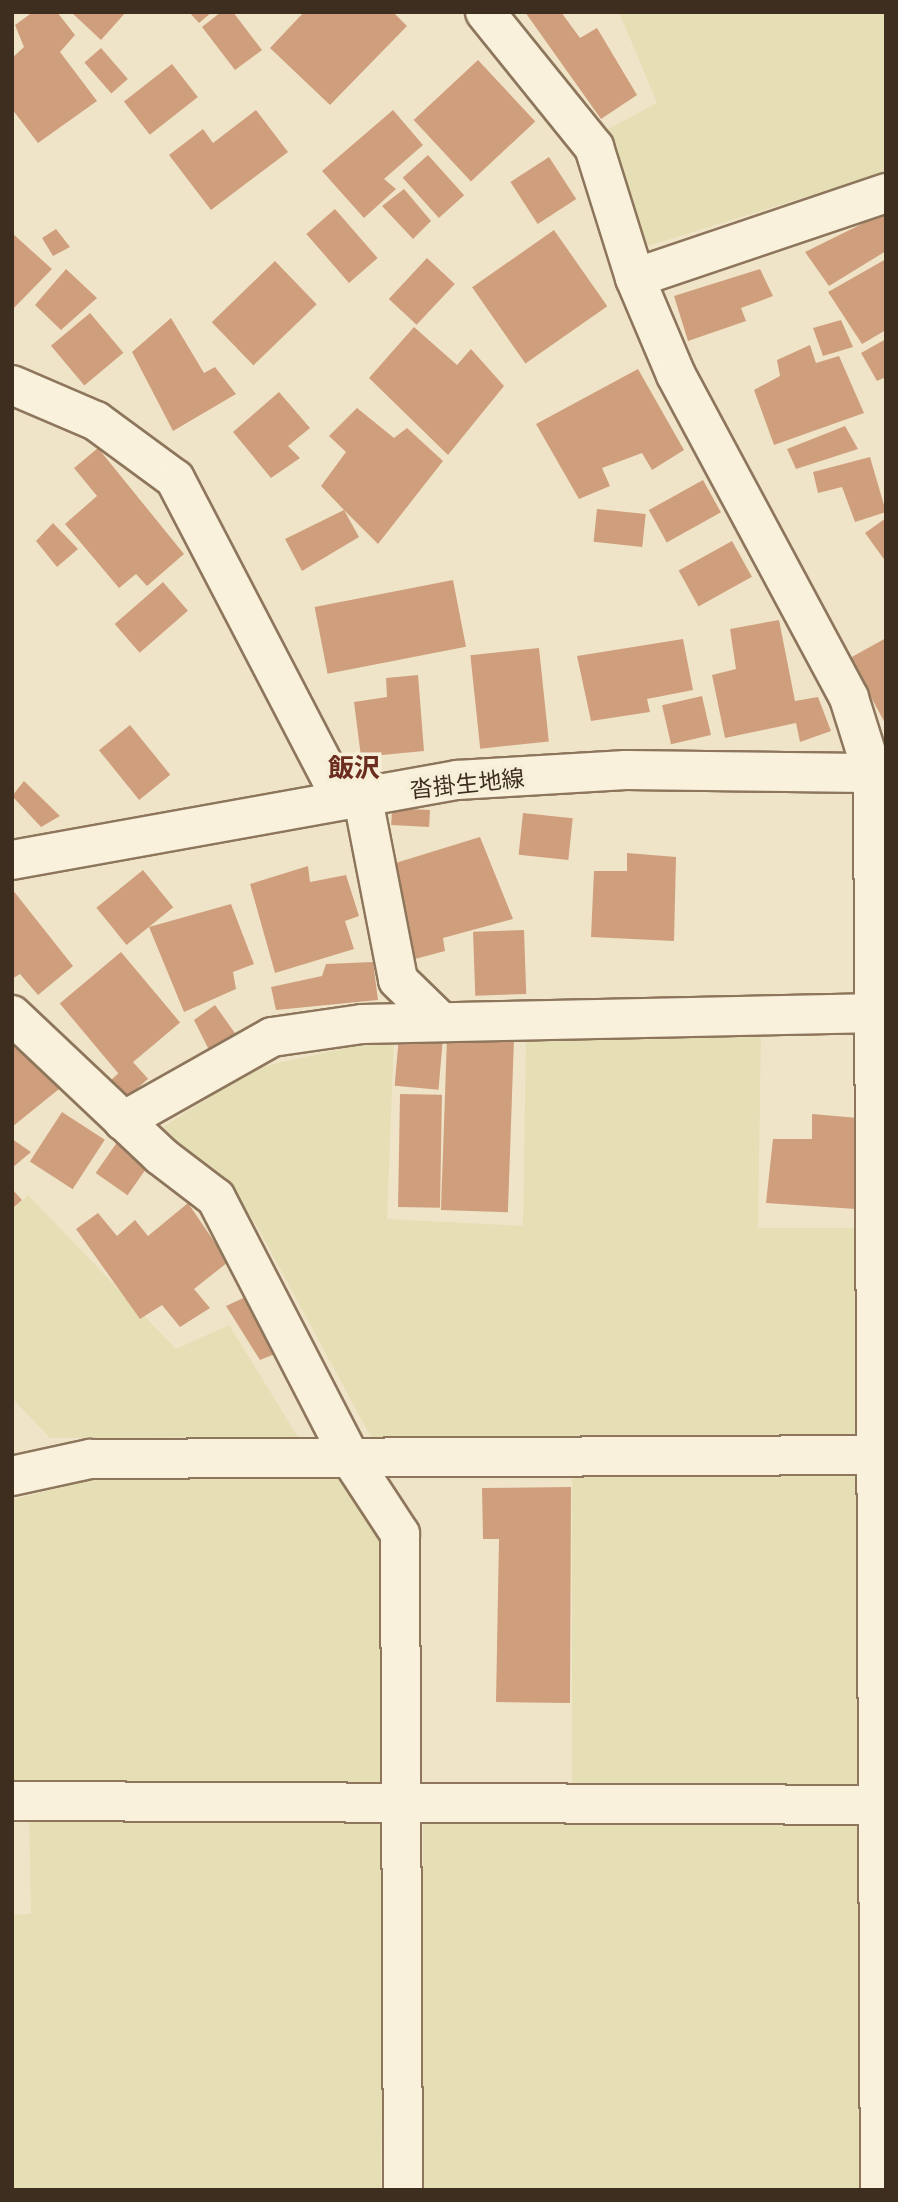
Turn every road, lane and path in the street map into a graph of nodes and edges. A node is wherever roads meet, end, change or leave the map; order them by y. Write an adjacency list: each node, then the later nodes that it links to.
1 (485, 12): 3 (street)
2 (886, 193): 3 (street)
3 (635, 278): 5 (street)
4 (14, 389): 6 (street)
5 (879, 773): 6 (street, 沓掛生地線); 8 (street)
6 (352, 796): 7 (street, 沓掛生地線); 10 (street)
7 (12, 860)
8 (879, 1013): 10 (street); 12 (street)
9 (12, 1015): 11 (street)
10 (440, 1022): 11 (street)
11 (123, 1121): 13 (street)
12 (883, 1455): 13 (street); 17 (street)
13 (349, 1456): 14 (street); 16 (street)
14 (12, 1476)
15 (12, 1801): 16 (street)
16 (401, 1804): 17 (street); 18 (street)
17 (883, 1805): 19 (street)
18 (403, 2190)
19 (880, 2190)

